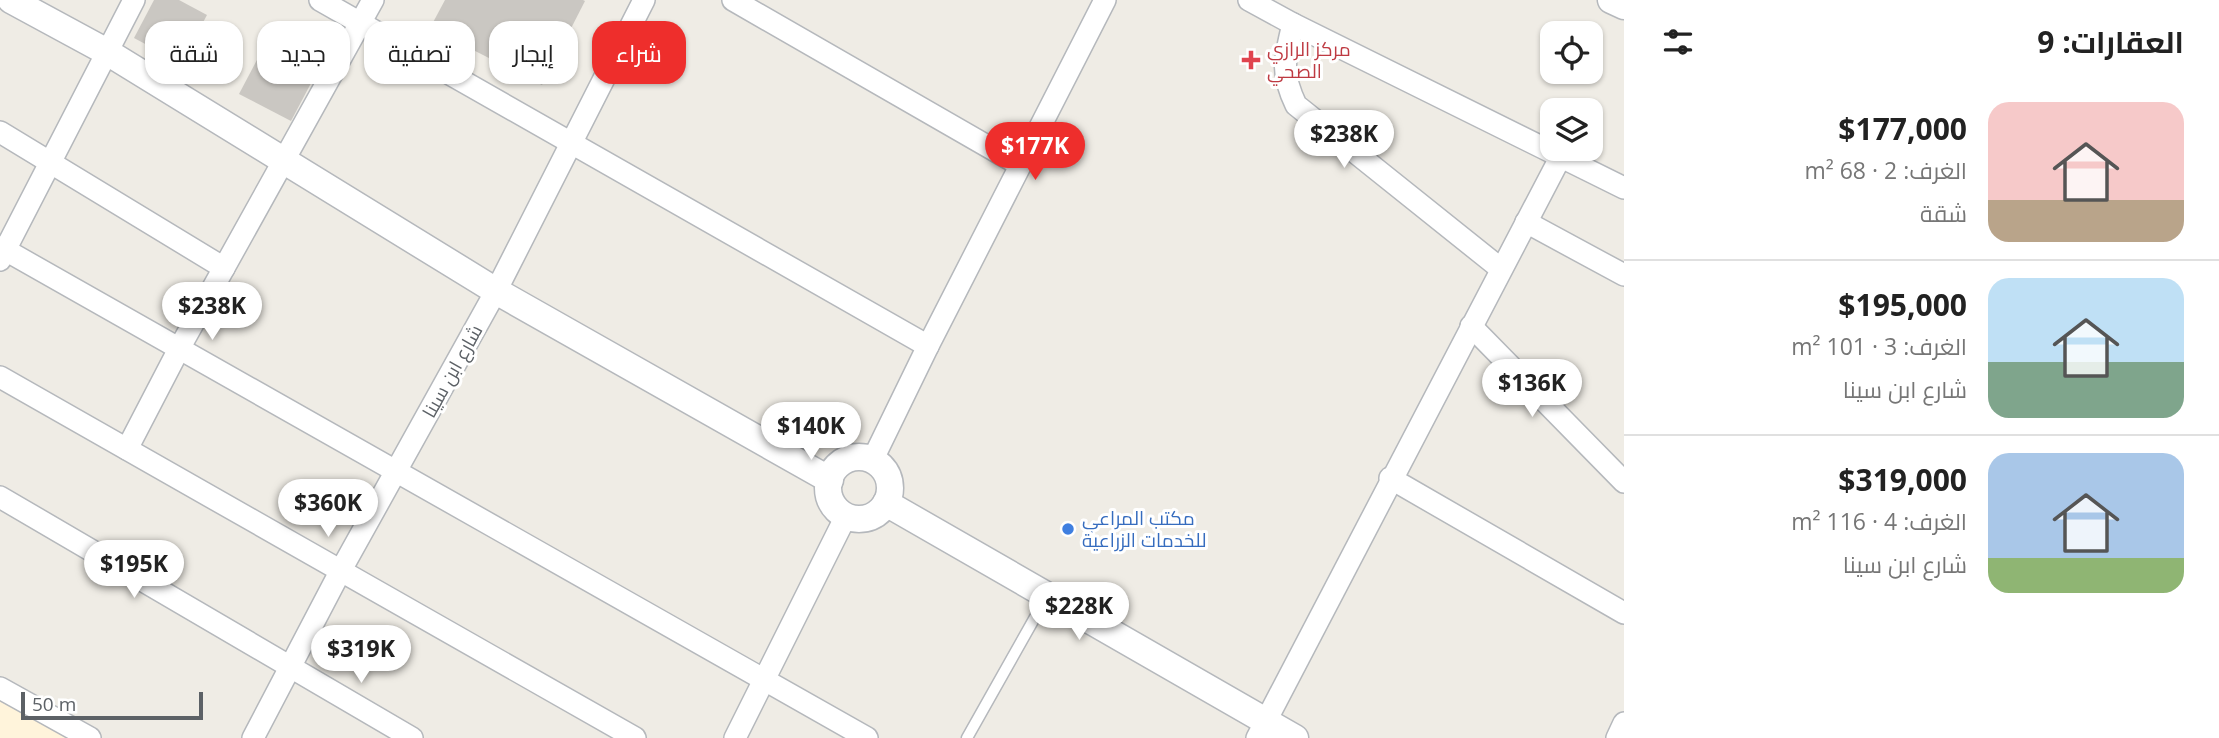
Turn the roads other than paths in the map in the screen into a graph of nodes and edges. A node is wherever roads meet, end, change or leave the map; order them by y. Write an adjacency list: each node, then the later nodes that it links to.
1 (11, 0): 13 (street)
2 (134, 0): 13 (street)
3 (320, 0): 11 (street)
4 (373, 0): 11 (street)
5 (644, 0): 15 (street, شارع ابن سينا)
6 (733, 0): 21 (street)
7 (1105, 0): 21 (street)
8 (1249, 0): 12 (street)
9 (1611, 0): 10 (street)
10 (1624, 6)
11 (360, 23): 15 (street); 17 (street)
12 (1293, 24): 16 (street); 26 (street)
13 (107, 52): 17 (street); 20 (street)
14 (0, 132): 20 (street)
15 (571, 142): 28 (street, شارع ابن سينا); 30 (street)
16 (1540, 146)
17 (284, 160): 25 (street); 28 (street)
18 (1558, 161): 23 (street)
19 (1571, 161): 22 (street)
20 (50, 162): 24 (street); 25 (street)
21 (1020, 165): 30 (street)
22 (1624, 188)
23 (1526, 222): 26 (street); 27 (street)
24 (2, 252): 31 (street)
25 (223, 268): 31 (street)
26 (1502, 269): 29 (street)
27 (1624, 275)
28 (496, 291): 35 (street, شارع ابن سينا); 37 (street)
29 (1471, 326): 36 (street); 38 (street)
30 (928, 346): 34 (street)
31 (180, 347): 33 (street); 35 (street)
32 (0, 377): 33 (street)
33 (127, 449): 42 (street)
34 (873, 461): 37 (street); 40 (street)
35 (397, 472): 42 (street, شارع ابن سينا); 46 (street)
36 (1391, 478): 44 (street); 49 (street)
37 (830, 480): 41 (street)
38 (1624, 482)
39 (0, 497): 45 (street)
40 (886, 503): 41 (street); 43 (street)
41 (846, 516): 46 (street)
42 (341, 570): 45 (street, شارع ابن سينا); 53 (street)
43 (1047, 596): 49 (street); 56 (lane)
44 (1624, 613)
45 (290, 667): 51 (street, شارع ابن سينا); 52 (street)
46 (764, 678): 54 (street); 55 (street)
47 (0, 688): 50 (street)
48 (1624, 723): 58 (street)
49 (1261, 730): 57 (street)
50 (90, 738)
51 (253, 738)
52 (412, 738)
53 (635, 738)
54 (735, 738)
55 (867, 738)
56 (967, 738)
57 (1295, 738)
58 (1617, 738)

